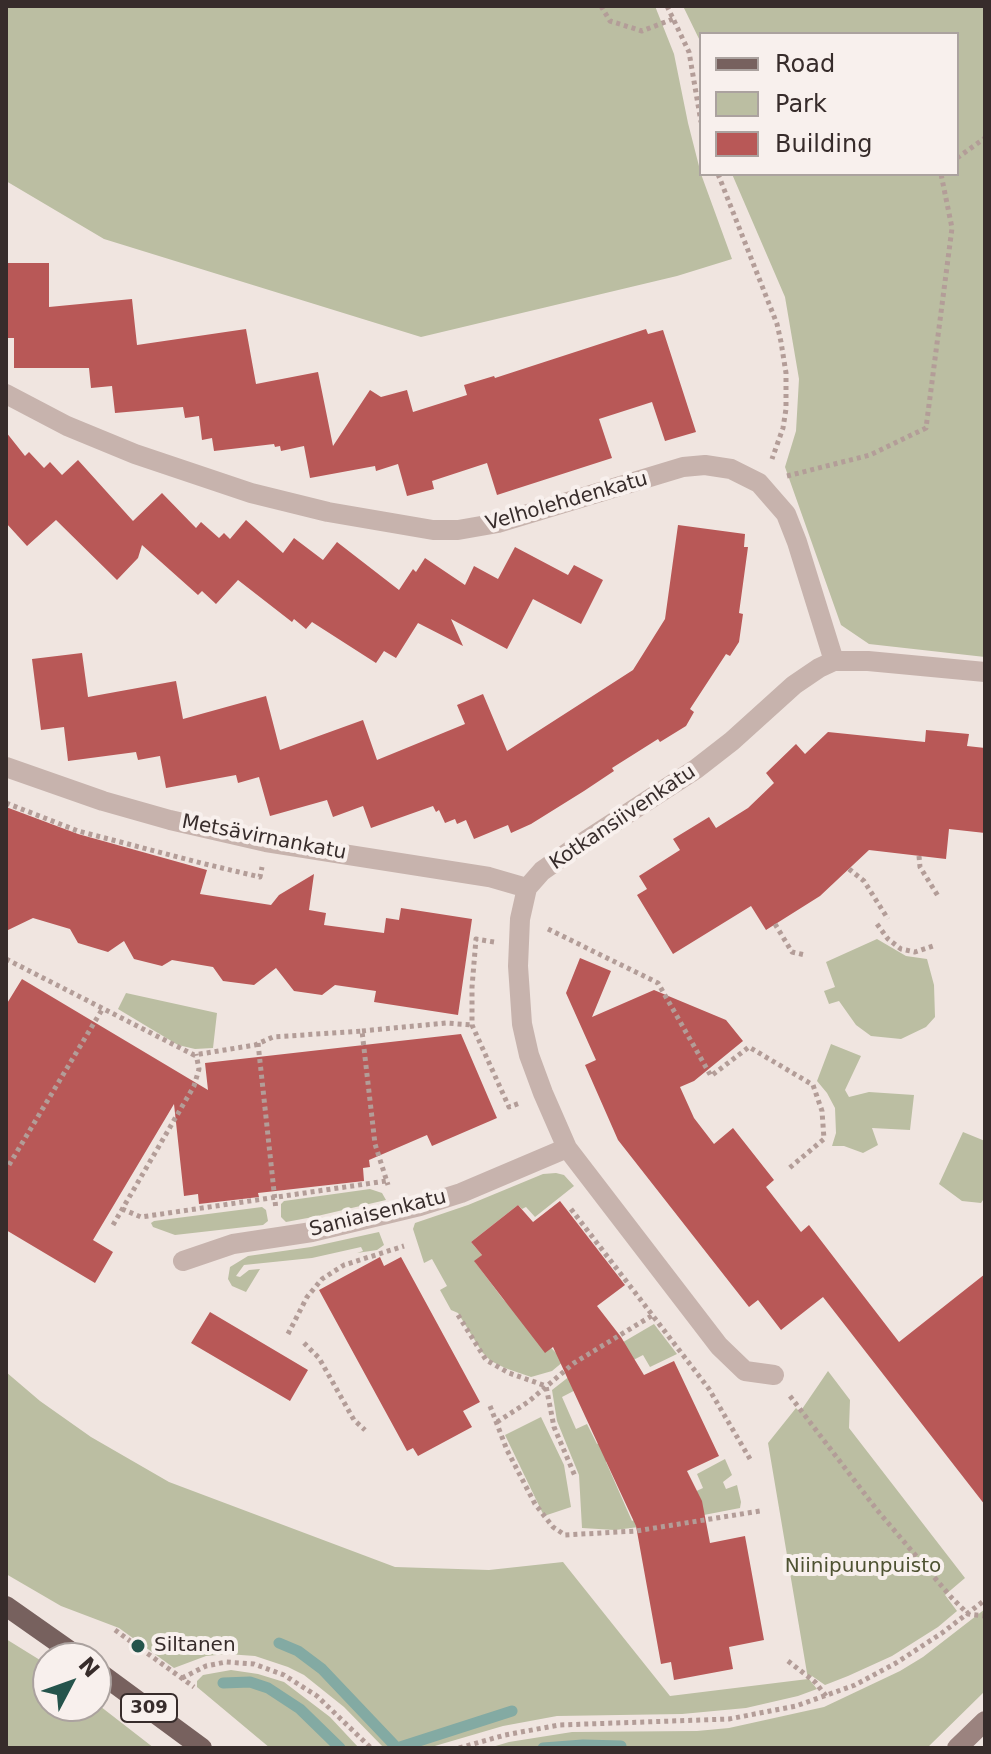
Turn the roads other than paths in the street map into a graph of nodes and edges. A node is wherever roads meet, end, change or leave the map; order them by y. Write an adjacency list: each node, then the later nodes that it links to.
1 (6, 394): 2 (street, Velholehdenkatu)
2 (834, 661): 3 (street); 5 (street, Kotkansiivenkatu)
3 (985, 672)
4 (6, 767): 5 (street, Metsävirnankatu)
5 (527, 888): 6 (street)
6 (567, 1148): 7 (street, Saniaisenkatu); 8 (street)
7 (183, 1261)
8 (774, 1375)
9 (6, 1606): 10 (main road)
10 (57, 1642)
11 (112, 1682): 13 (main road, 309)
12 (985, 1721): 14 (main road)
13 (202, 1748)
14 (957, 1748)

